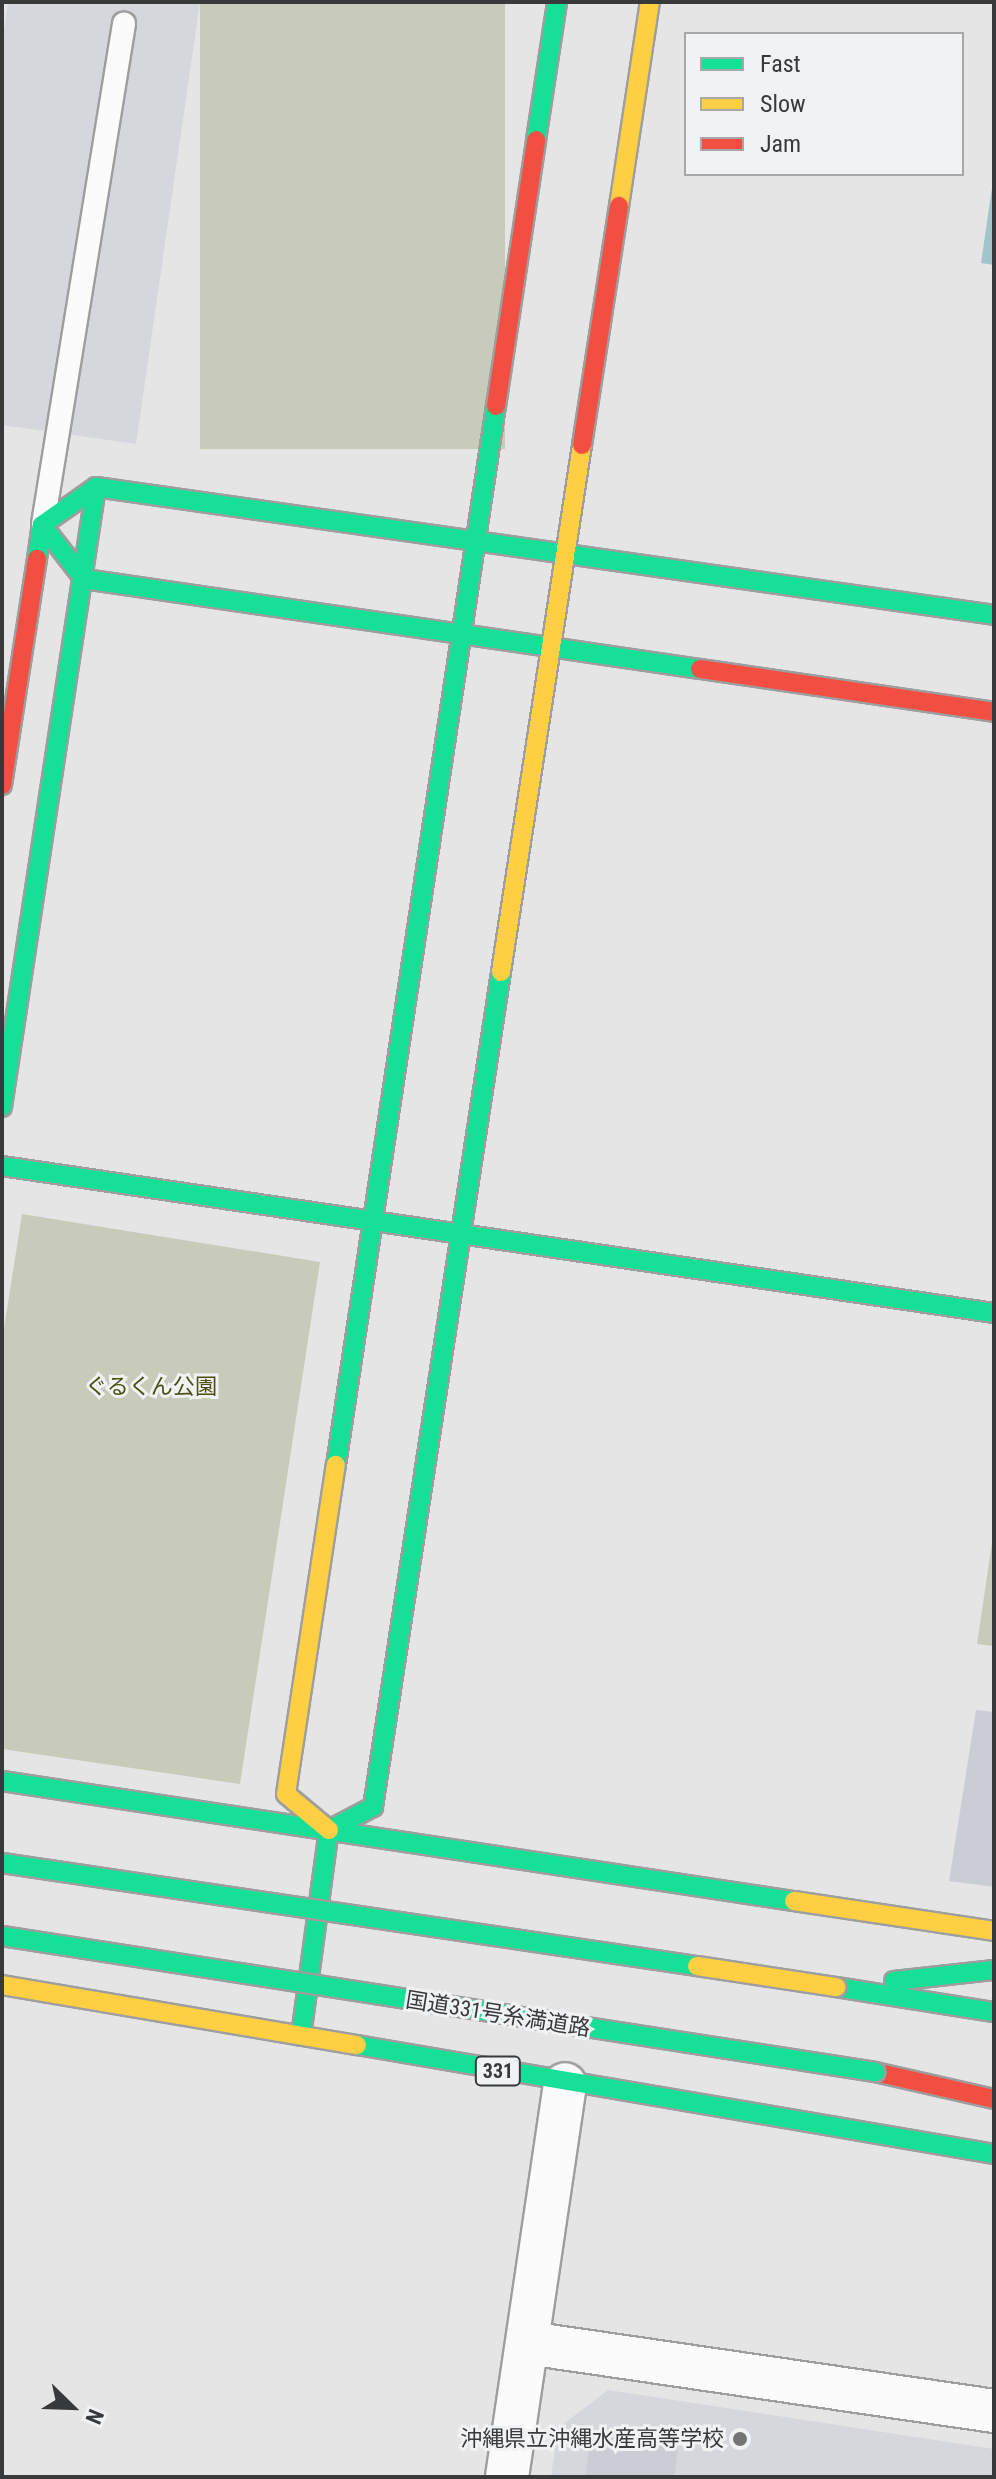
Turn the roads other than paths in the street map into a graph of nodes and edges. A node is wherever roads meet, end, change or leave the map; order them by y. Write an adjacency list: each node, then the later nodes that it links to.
1 (557, 2): 6 (main road)
2 (650, 2): 7 (main road)
3 (124, 24): 5 (lane)
4 (96, 487): 5 (main road); 6 (main road); 8 (main road)
5 (42, 525): 8 (main road); 13 (main road)
6 (473, 539): 7 (main road); 10 (main road)
7 (567, 551): 9 (main road); 11 (main road)
8 (84, 579): 10 (main road); 14 (main road)
9 (994, 615)
10 (459, 637): 11 (main road); 16 (main road)
11 (552, 647): 12 (main road); 17 (main road)
12 (994, 712)
13 (2, 785)
14 (2, 1107)
15 (2, 1166): 16 (main road)
16 (374, 1221): 17 (main road); 20 (main road)
17 (462, 1234): 18 (main road); 20 (main road)
18 (994, 1313)
19 (2, 1781): 20 (main road)
20 (329, 1830): 22 (main road); 28 (main road)
21 (2, 1863): 26 (main road, bridge)
22 (994, 1931)
23 (2, 1936): 29 (main road, 国道331号糸満道路, bridge)
24 (994, 1970): 26 (main road)
25 (2, 1985): 28 (main road, 331)
26 (836, 1987): 27 (main road)
27 (994, 2012)
28 (301, 2036): 30 (main road, 331)
29 (875, 2072): 31 (main road, 国道331号糸満道路); 32 (main road)
30 (565, 2084): 33 (main road, 331); 34 (street)
31 (994, 2089)
32 (994, 2099)
33 (994, 2154)
34 (528, 2343): 35 (street); 36 (street)
35 (994, 2411)
36 (507, 2477)

